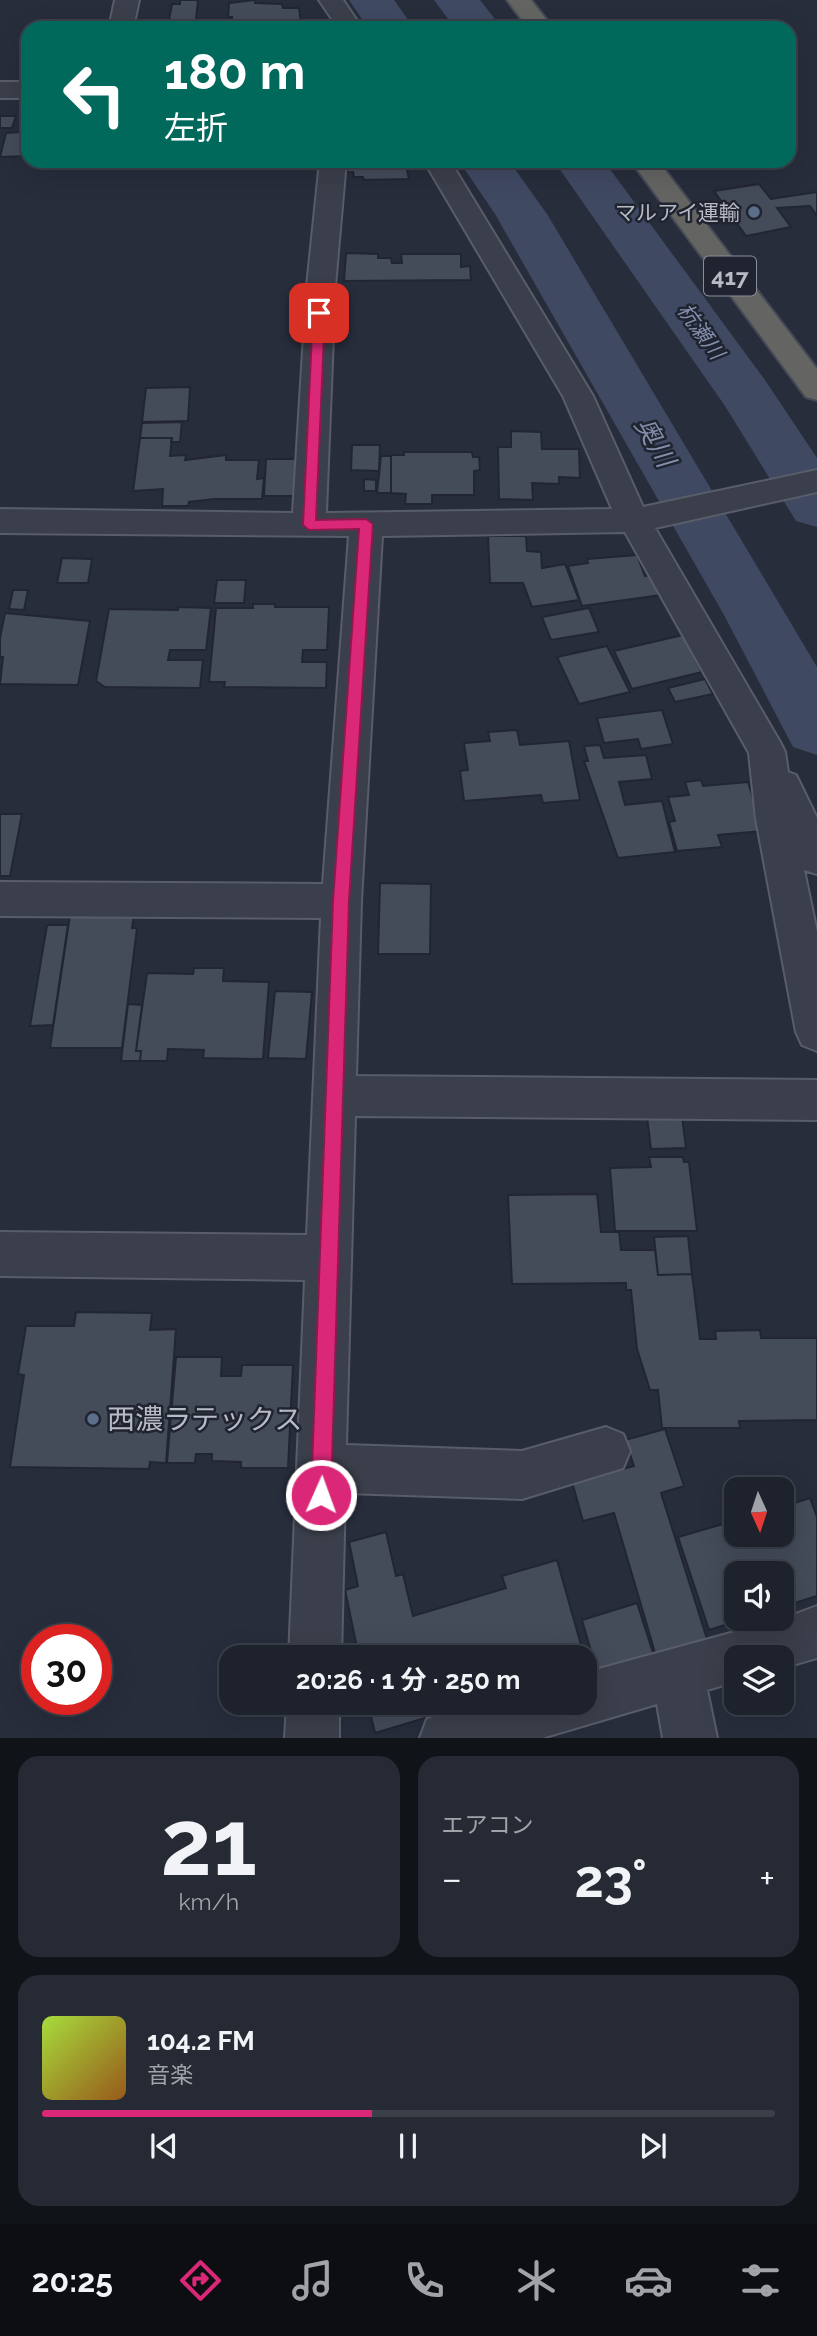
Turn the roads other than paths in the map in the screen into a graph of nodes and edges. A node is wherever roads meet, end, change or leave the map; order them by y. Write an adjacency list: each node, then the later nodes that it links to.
1 (127, 0): 4 (street)
2 (519, 0): 6 (highway)
3 (319, 9): 5 (street)
4 (122, 21)
5 (339, 21)
6 (536, 21)
7 (0, 90): 8 (street)
8 (21, 90)
9 (332, 168): 17 (street)
10 (441, 168): 14 (street)
11 (649, 168): 12 (highway, 417)
12 (817, 390)
13 (817, 481): 14 (street)
14 (637, 520): 16 (street); 18 (street)
15 (0, 521): 17 (street)
16 (366, 524): 17 (street); 21 (street)
17 (309, 525)
18 (767, 752): 19 (street); 22 (street)
19 (817, 858)
20 (0, 900): 21 (street)
21 (341, 901): 23 (street)
22 (817, 1032)
23 (336, 1096): 24 (street); 26 (street)
24 (817, 1100)
25 (0, 1254): 26 (street)
26 (330, 1258): 28 (street)
27 (606, 1451): 28 (street)
28 (322, 1468): 30 (street)
29 (817, 1632): 31 (street)
30 (315, 1645)
31 (678, 1674): 32 (street); 37 (street)
32 (597, 1696)
33 (313, 1715): 35 (street)
34 (528, 1715): 36 (street)
35 (312, 1738)
36 (446, 1738)
37 (690, 1738)

